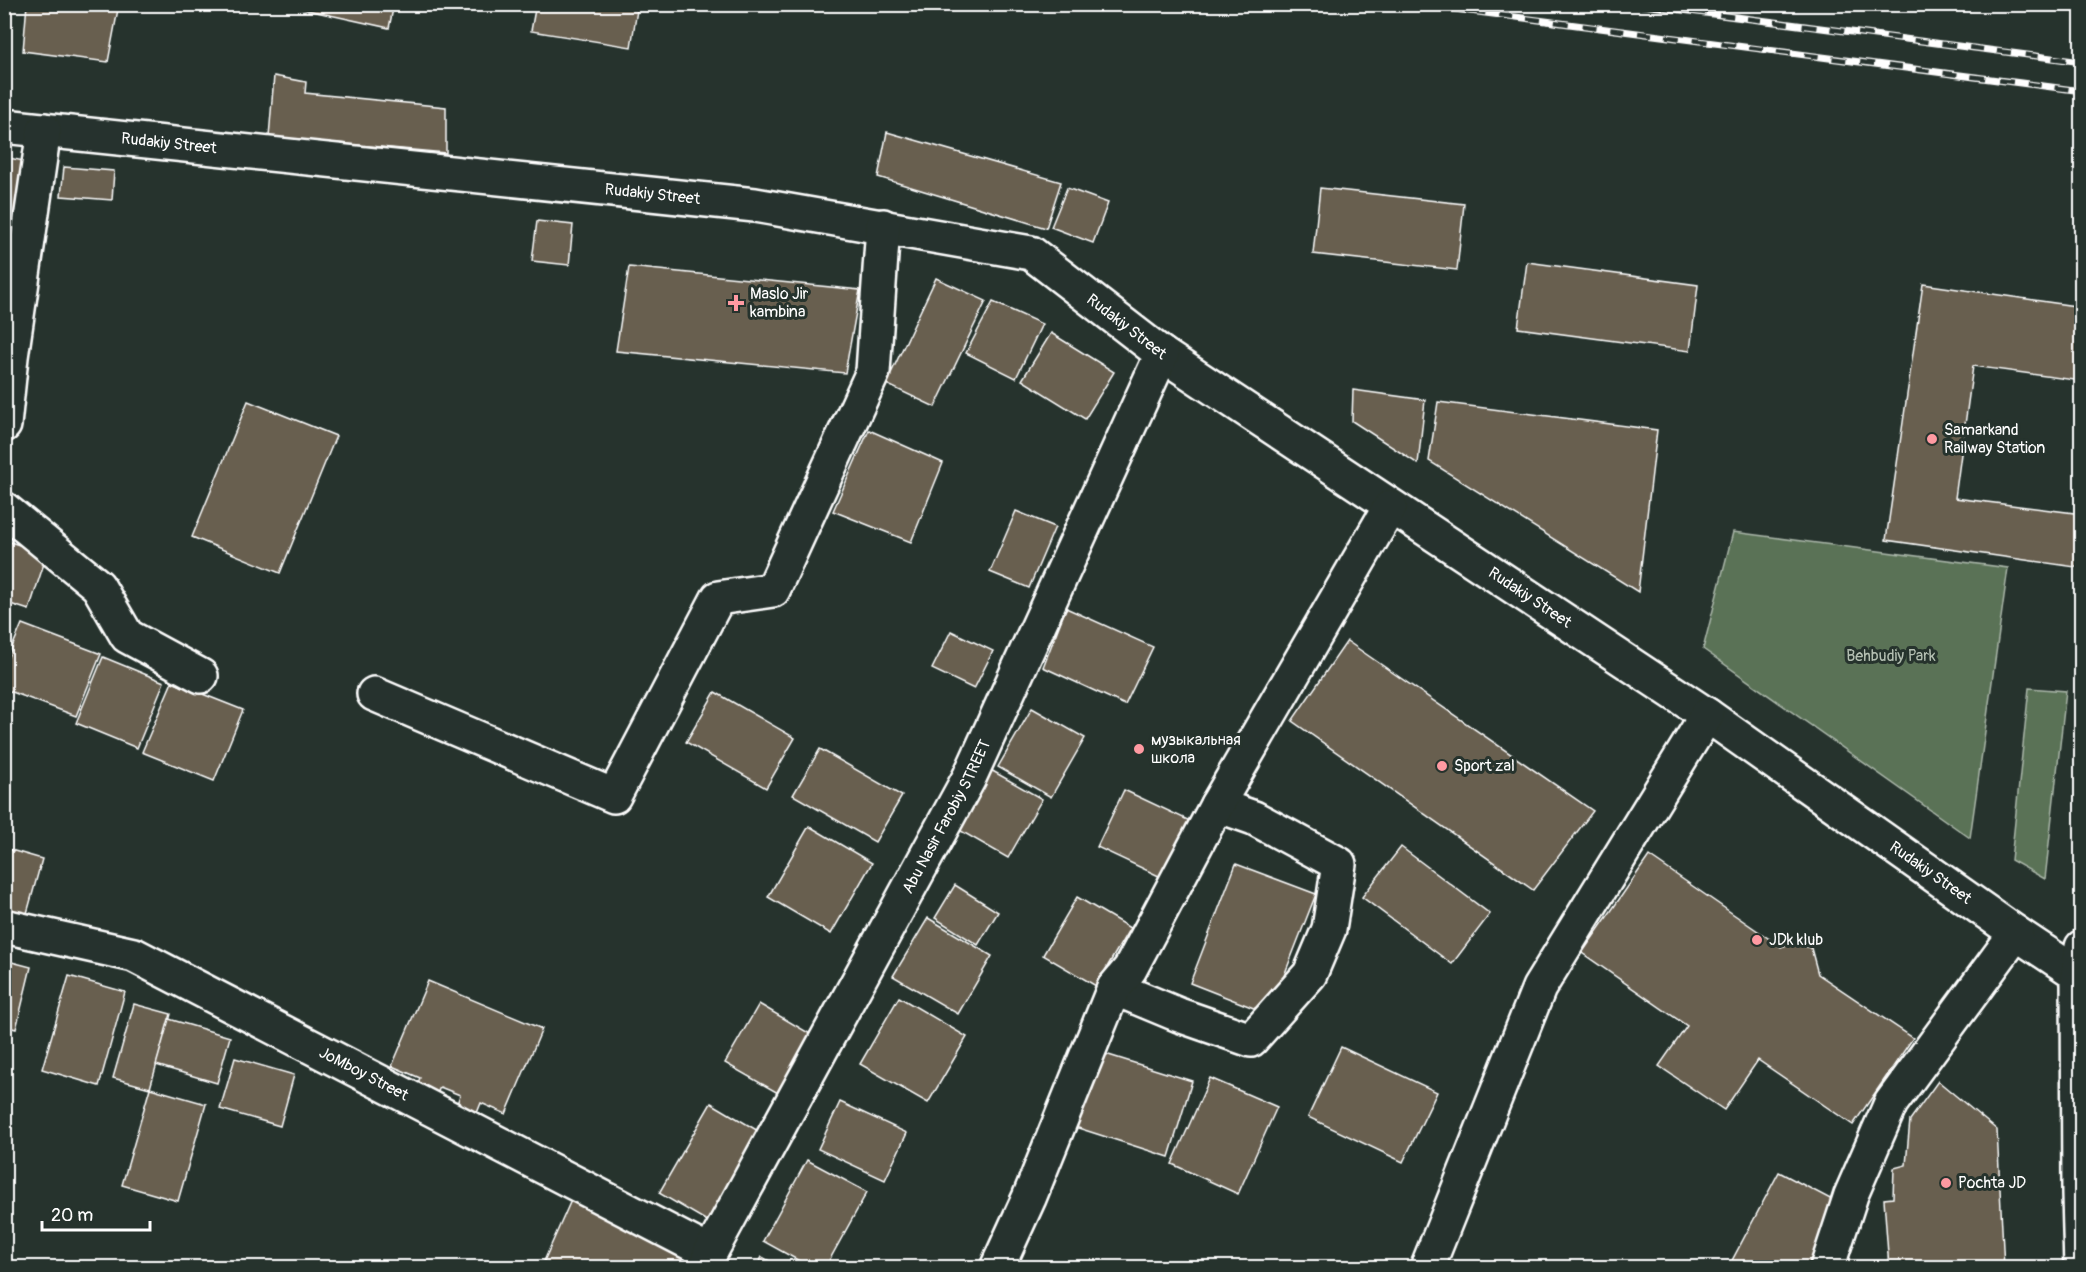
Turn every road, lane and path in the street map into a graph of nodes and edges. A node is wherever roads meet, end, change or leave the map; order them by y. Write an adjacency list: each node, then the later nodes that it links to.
1 (4, 126): 2 (street, Rudakiy Street)
2 (44, 130): 3 (street, Rudakiy Street); 5 (street)
3 (883, 226): 4 (street, Rudakiy Street); 9 (street)
4 (1162, 354): 6 (street, Rudakiy Street); 17 (street, Abu Nasir Farobiy STREET)
5 (4, 425)
6 (1390, 507): 10 (street, Rudakiy Street); 11 (street)
7 (4, 510): 8 (street)
8 (201, 676)
9 (374, 694)
10 (1707, 715): 13 (street, Rudakiy Street); 19 (street)
11 (1216, 805): 15 (street); 15 (street)
12 (4, 926): 17 (street, JoMboy Street)
13 (2016, 933): 14 (street, Rudakiy Street); 20 (street)
14 (2080, 966): 16 (street)
15 (1114, 988): 18 (street)
16 (2080, 1195): 21 (street)
17 (708, 1260)
18 (997, 1268)
19 (1427, 1268)
20 (1827, 1268)
21 (2081, 1268)

